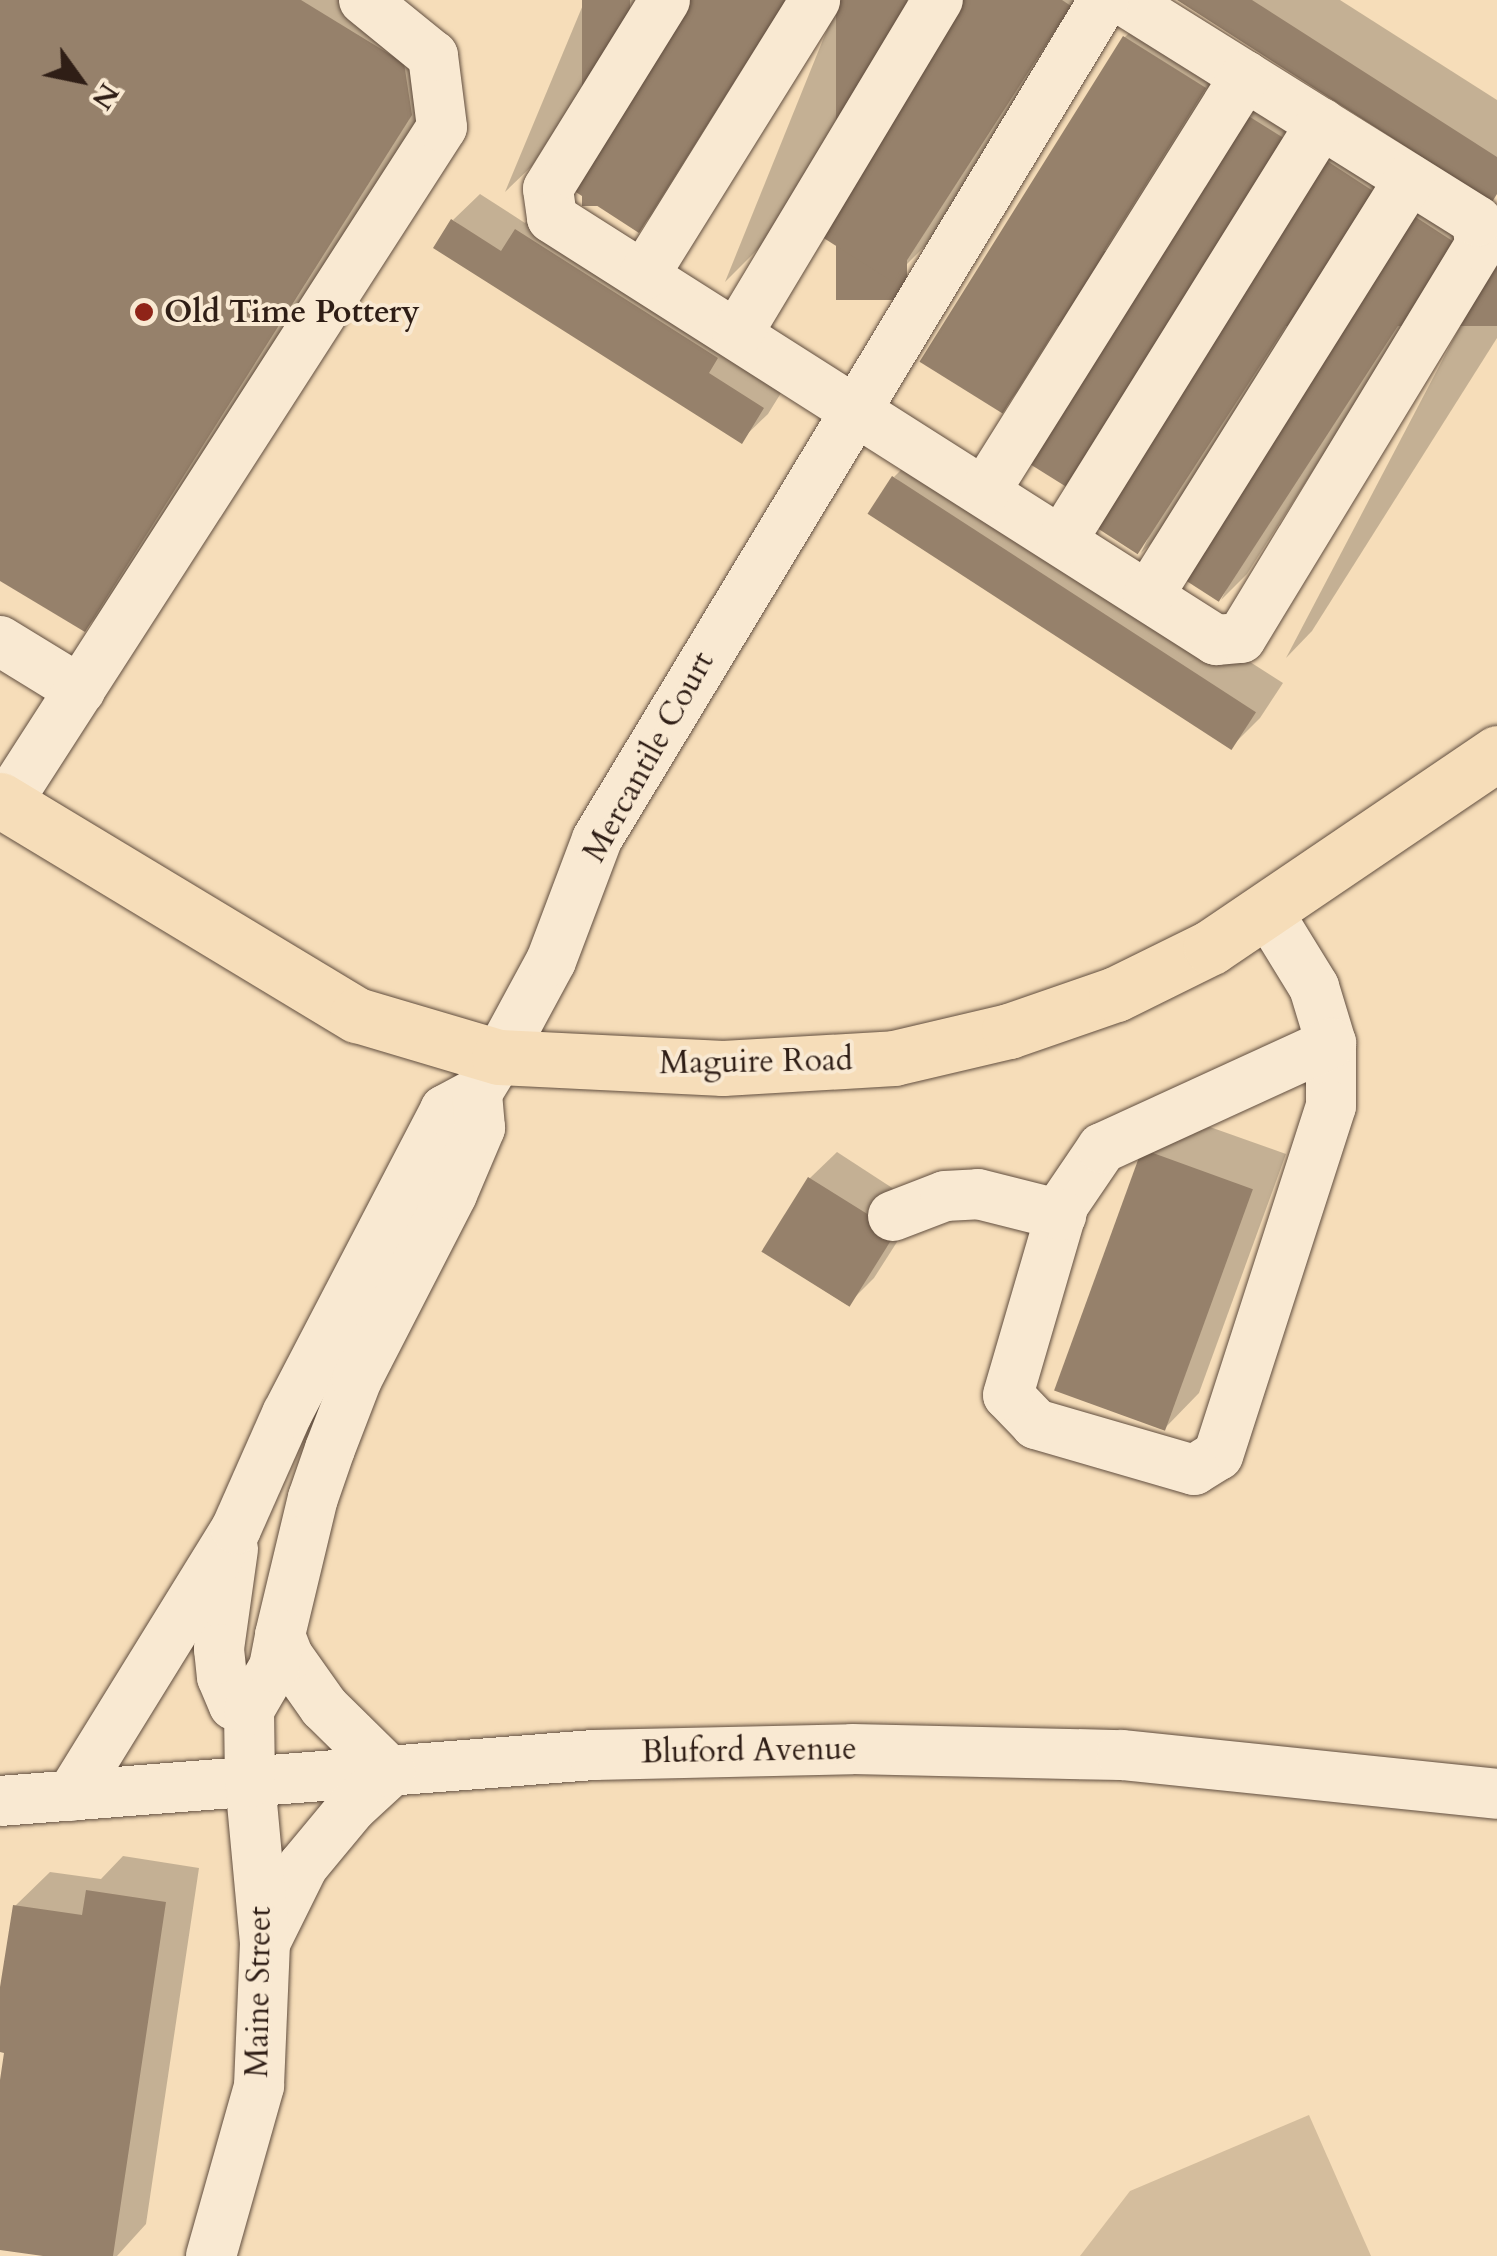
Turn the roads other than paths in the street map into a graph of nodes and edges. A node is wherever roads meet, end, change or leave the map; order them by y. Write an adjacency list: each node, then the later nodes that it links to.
1 (364, 0): 17 (street)
2 (664, 0): 10 (street)
3 (815, 0): 10 (street)
4 (938, 0): 11 (street)
5 (1104, 0): 12 (street, Mercantile Court)
6 (1124, 0): 7 (street)
7 (1245, 76): 8 (street); 13 (street)
8 (1322, 123): 9 (street); 14 (street)
9 (1410, 178): 15 (street); 15 (street)
10 (644, 276): 11 (street)
11 (737, 334): 12 (street)
12 (854, 407): 13 (street); 22 (street, Mercantile Court)
13 (984, 491): 14 (street)
14 (1062, 540): 15 (street)
15 (1148, 596)
16 (0, 640): 17 (street)
17 (80, 690): 19 (street)
18 (1497, 752): 20 (main road, Maguire Road)
19 (3, 802): 22 (main road, Maguire Road)
20 (1266, 909): 21 (street); 22 (main road, Maguire Road)
21 (1331, 1043): 23 (street); 23 (street)
22 (488, 1075): 25 (street); 26 (street)
23 (1061, 1215): 24 (street)
24 (893, 1216)
25 (236, 1528): 27 (street); 31 (street)
26 (280, 1634): 27 (street); 28 (street)
27 (249, 1710): 29 (street, Maine Street)
28 (390, 1772): 29 (street, Bluford Avenue); 30 (street, Bluford Avenue); 33 (street)
29 (250, 1782): 31 (street, Bluford Avenue); 33 (street, Maine Street)
30 (1497, 1794)
31 (72, 1796): 32 (street, Bluford Avenue)
32 (0, 1802)
33 (265, 1943): 34 (street, Maine Street)
34 (212, 2256)

